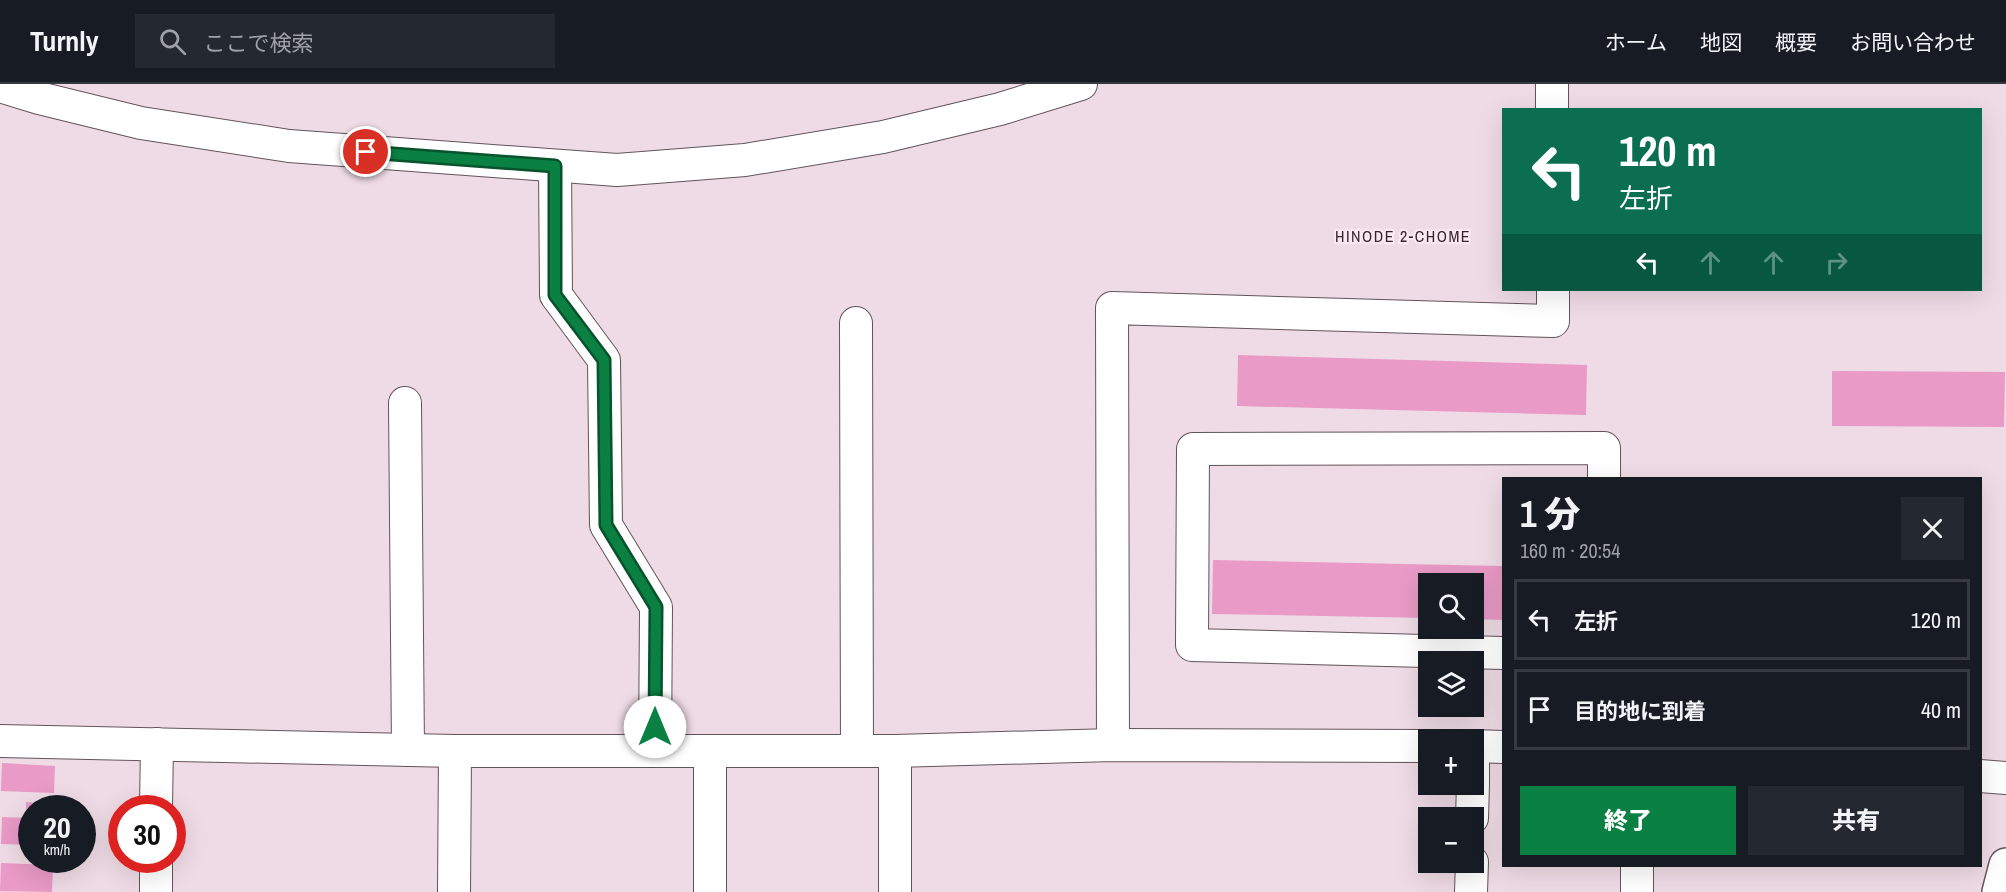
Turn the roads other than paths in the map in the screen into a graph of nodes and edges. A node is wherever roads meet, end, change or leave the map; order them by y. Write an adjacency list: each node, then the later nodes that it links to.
1 (1081, 84): 5 (street)
2 (1552, 84): 4 (street)
3 (0, 86): 5 (street)
4 (1552, 108)
5 (555, 166): 19 (street)
6 (1553, 291): 13 (street)
7 (856, 323): 21 (street)
8 (405, 403): 17 (street)
9 (1604, 477): 10 (street)
10 (1502, 653)
11 (0, 741): 12 (street)
12 (157, 744): 17 (street); 25 (street)
13 (1113, 745): 14 (street); 22 (street)
14 (1418, 746)
15 (1484, 746): 16 (street)
16 (1502, 747)
17 (408, 750): 18 (street)
18 (455, 751): 19 (street); 31 (street)
19 (655, 751): 20 (street)
20 (710, 751): 21 (street); 32 (street)
21 (857, 751): 22 (street)
22 (895, 751): 33 (street)
23 (1982, 776): 24 (street)
24 (2006, 778)
25 (156, 795)
26 (2006, 865): 36 (main road)
27 (1637, 867): 35 (street)
28 (156, 873): 30 (street)
29 (1472, 873): 34 (street)
30 (156, 892)
31 (454, 892)
32 (710, 892)
33 (895, 892)
34 (1472, 892)
35 (1637, 892)
36 (1999, 892)

